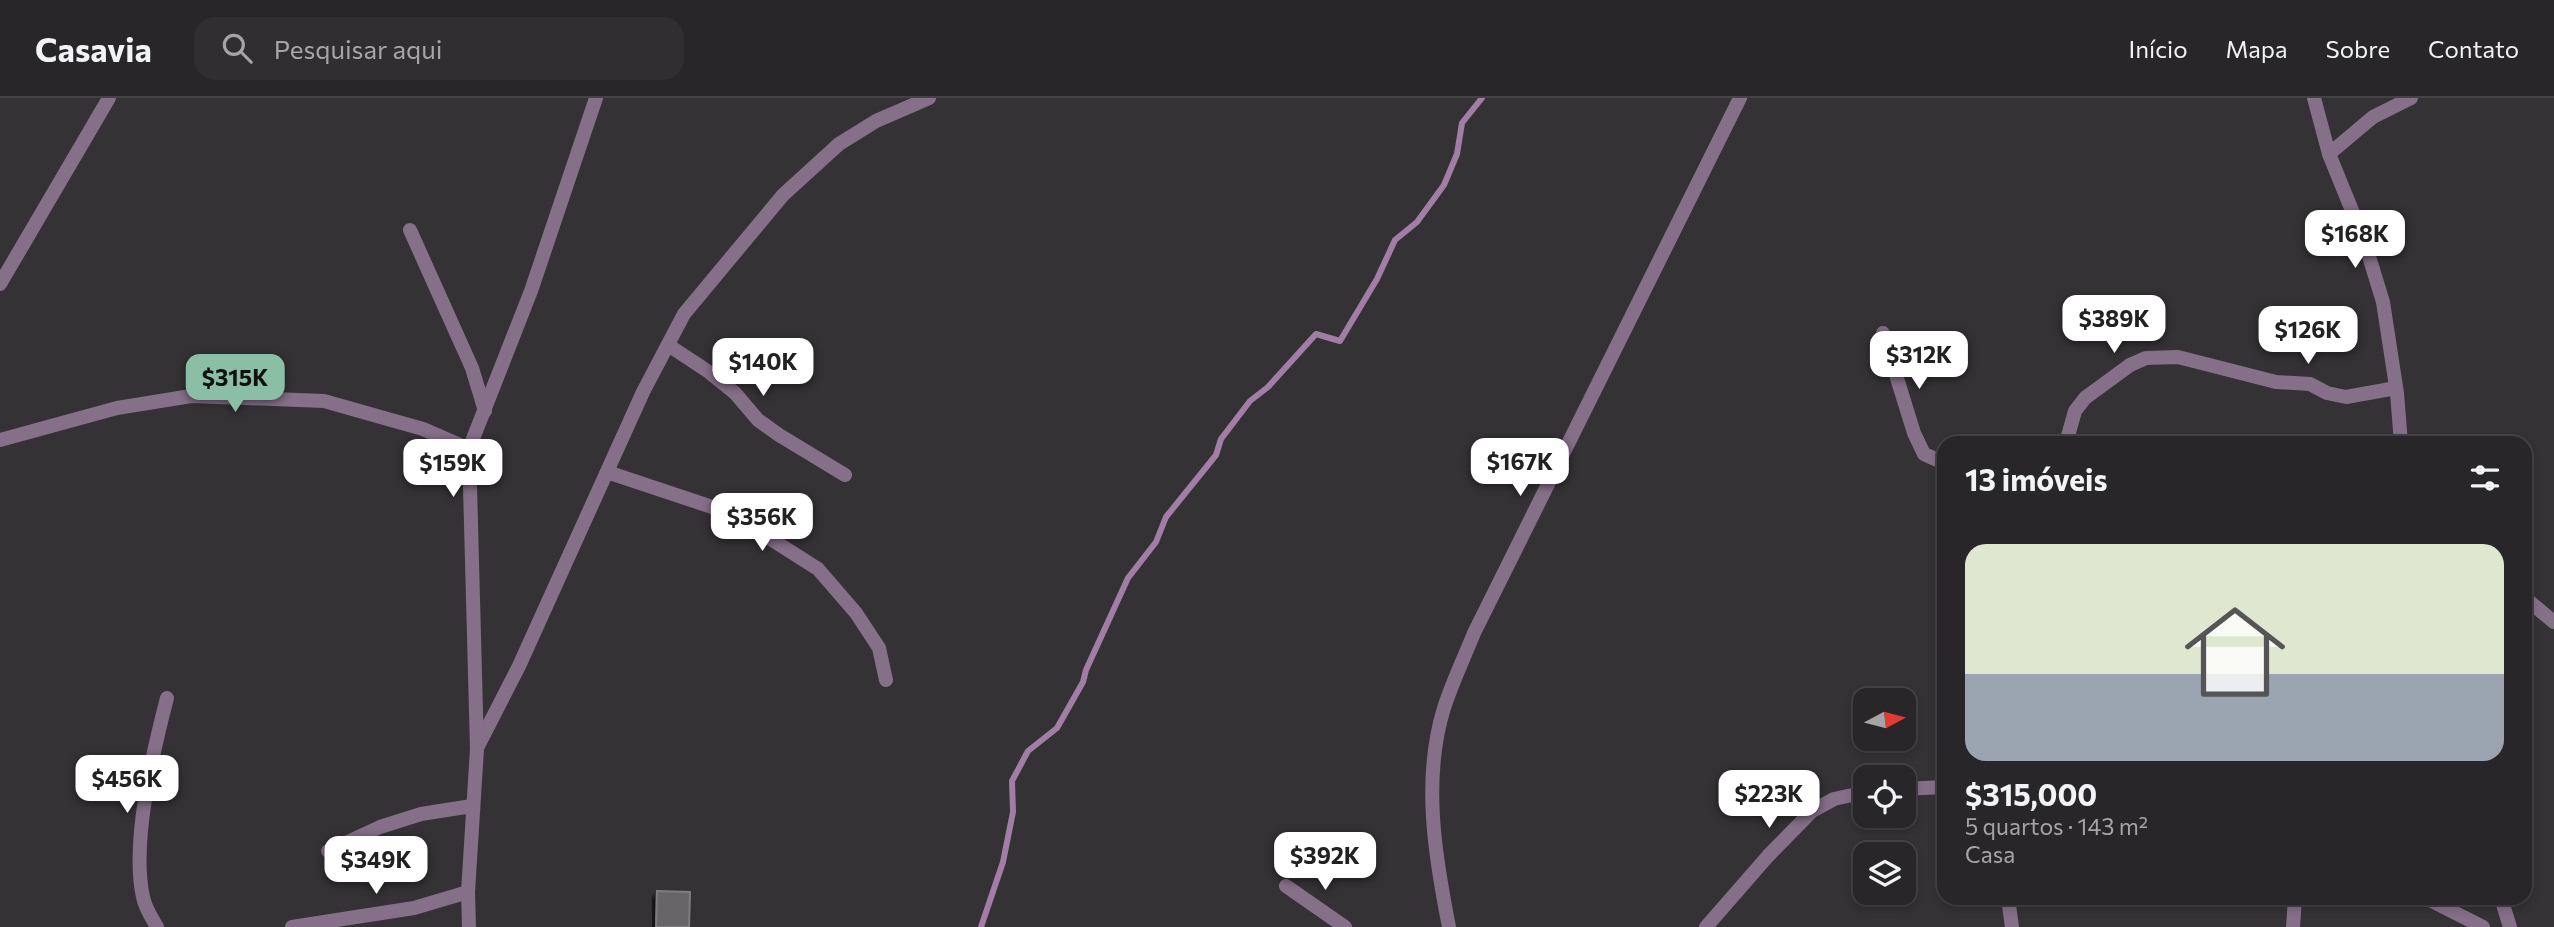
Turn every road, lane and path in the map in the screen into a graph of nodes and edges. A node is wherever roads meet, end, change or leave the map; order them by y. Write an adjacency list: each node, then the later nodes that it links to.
1 (109, 98): 9 (street)
2 (596, 98): 13 (street)
3 (929, 98): 11 (street)
4 (1740, 98): 41 (street)
5 (2314, 98): 7 (street)
6 (2411, 98): 7 (street)
7 (2329, 154): 12 (street)
8 (410, 230): 13 (street)
9 (0, 285)
10 (1883, 333): 18 (street)
11 (668, 345): 19 (street); 20 (street)
12 (2396, 388): 14 (street); 15 (street)
13 (485, 411): 17 (street)
14 (2068, 436)
15 (2400, 436)
16 (0, 440): 17 (street)
17 (469, 449): 25 (street)
18 (1937, 460)
19 (607, 472): 23 (street); 25 (street)
20 (845, 475)
21 (2532, 603): 22 (street)
22 (2554, 622)
23 (886, 680)
24 (167, 698): 37 (street)
25 (477, 748): 29 (street)
26 (1937, 787): 27 (street)
27 (1916, 788)
28 (1853, 795): 42 (street)
29 (471, 806): 30 (street); 32 (street)
30 (328, 851)
31 (1286, 886): 40 (street)
32 (468, 892): 38 (street); 39 (street)
33 (2009, 905): 43 (street)
34 (2295, 905): 44 (street)
35 (2440, 905): 45 (street)
36 (2503, 905): 46 (street)
37 (157, 927)
38 (292, 927)
39 (470, 927)
40 (1345, 927)
41 (1449, 927)
42 (1706, 927)
43 (2012, 927)
44 (2293, 927)
45 (2483, 927)
46 (2510, 927)

